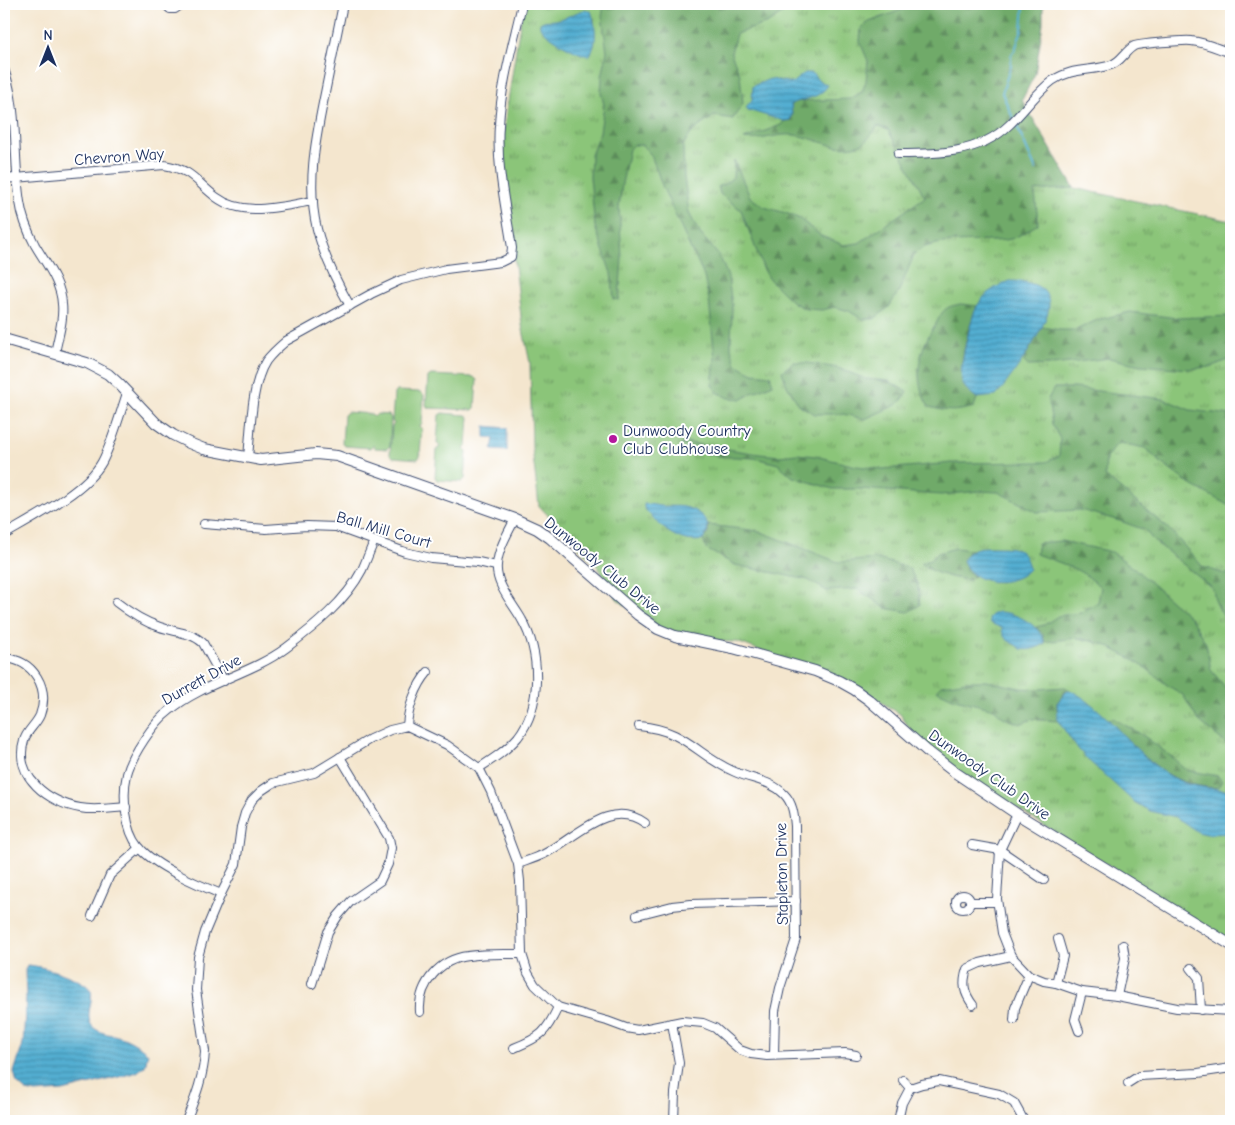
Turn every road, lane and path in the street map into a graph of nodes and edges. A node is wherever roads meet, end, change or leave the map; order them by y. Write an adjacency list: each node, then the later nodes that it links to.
1 (165, 4): 2 (street)
2 (182, 4)
3 (343, 4): 10 (street)
4 (522, 4): 11 (street)
5 (1231, 53): 7 (street)
6 (4, 69): 8 (street)
7 (898, 154)
8 (18, 178): 9 (street, Chevron Way); 10 (street, Chevron Way); 13 (street)
9 (4, 179)
10 (313, 201): 11 (street)
11 (350, 306): 15 (street)
12 (4, 339): 13 (street, Dunwoody Club Drive)
13 (55, 353): 14 (street, Dunwoody Club Drive)
14 (127, 393): 15 (street, Dunwoody Club Drive); 18 (street)
15 (248, 457): 16 (street, Dunwoody Club Drive)
16 (515, 519): 20 (street); 30 (street, Dunwoody Club Drive)
17 (204, 524): 19 (street, Ball Mill Court)
18 (4, 534)
19 (374, 541): 20 (street, Ball Mill Court); 24 (street, Durrett Drive)
20 (496, 566): 28 (street)
21 (116, 602): 24 (street)
22 (4, 658): 29 (street)
23 (428, 672): 25 (street)
24 (224, 681): 29 (street, Durrett Drive)
25 (407, 726): 27 (street); 28 (street)
26 (640, 726): 38 (street, Stapleton Drive)
27 (340, 757): 37 (street); 51 (street)
28 (479, 768): 35 (street)
29 (126, 807): 33 (street, Durrett Drive)
30 (1018, 814): 34 (street); 45 (street, Dunwoody Club Drive)
31 (645, 823): 35 (street)
32 (972, 845): 34 (street)
33 (140, 848): 37 (street, Durrett Drive); 42 (street)
34 (1000, 850): 36 (street); 40 (street)
35 (518, 864): 46 (street)
36 (1044, 880)
37 (221, 894): 69 (street)
38 (796, 901): 41 (street); 63 (street, Stapleton Drive)
39 (970, 902): 40 (street)
40 (998, 902): 47 (street)
41 (637, 915)
42 (92, 916)
43 (1058, 939): 50 (street)
44 (1122, 945): 53 (street)
45 (1231, 945)
46 (522, 954): 55 (street); 58 (street)
47 (1011, 956): 49 (street); 54 (street)
48 (1191, 968): 56 (street)
49 (1029, 975): 50 (street); 59 (street)
50 (1056, 983): 52 (street)
51 (312, 984)
52 (1082, 992): 53 (street); 61 (street)
53 (1117, 996): 56 (street)
54 (973, 1005)
55 (558, 1007): 60 (street); 62 (street)
56 (1201, 1010): 57 (street)
57 (1231, 1010)
58 (420, 1012)
59 (1014, 1020)
60 (672, 1023): 63 (street); 70 (street)
61 (1079, 1031)
62 (514, 1048)
63 (774, 1055): 64 (street)
64 (856, 1055)
65 (1231, 1068): 67 (street)
66 (903, 1080): 68 (street)
67 (1128, 1083)
68 (910, 1088): 71 (street); 72 (street)
69 (186, 1121)
70 (674, 1121)
71 (898, 1121)
72 (1024, 1121)

